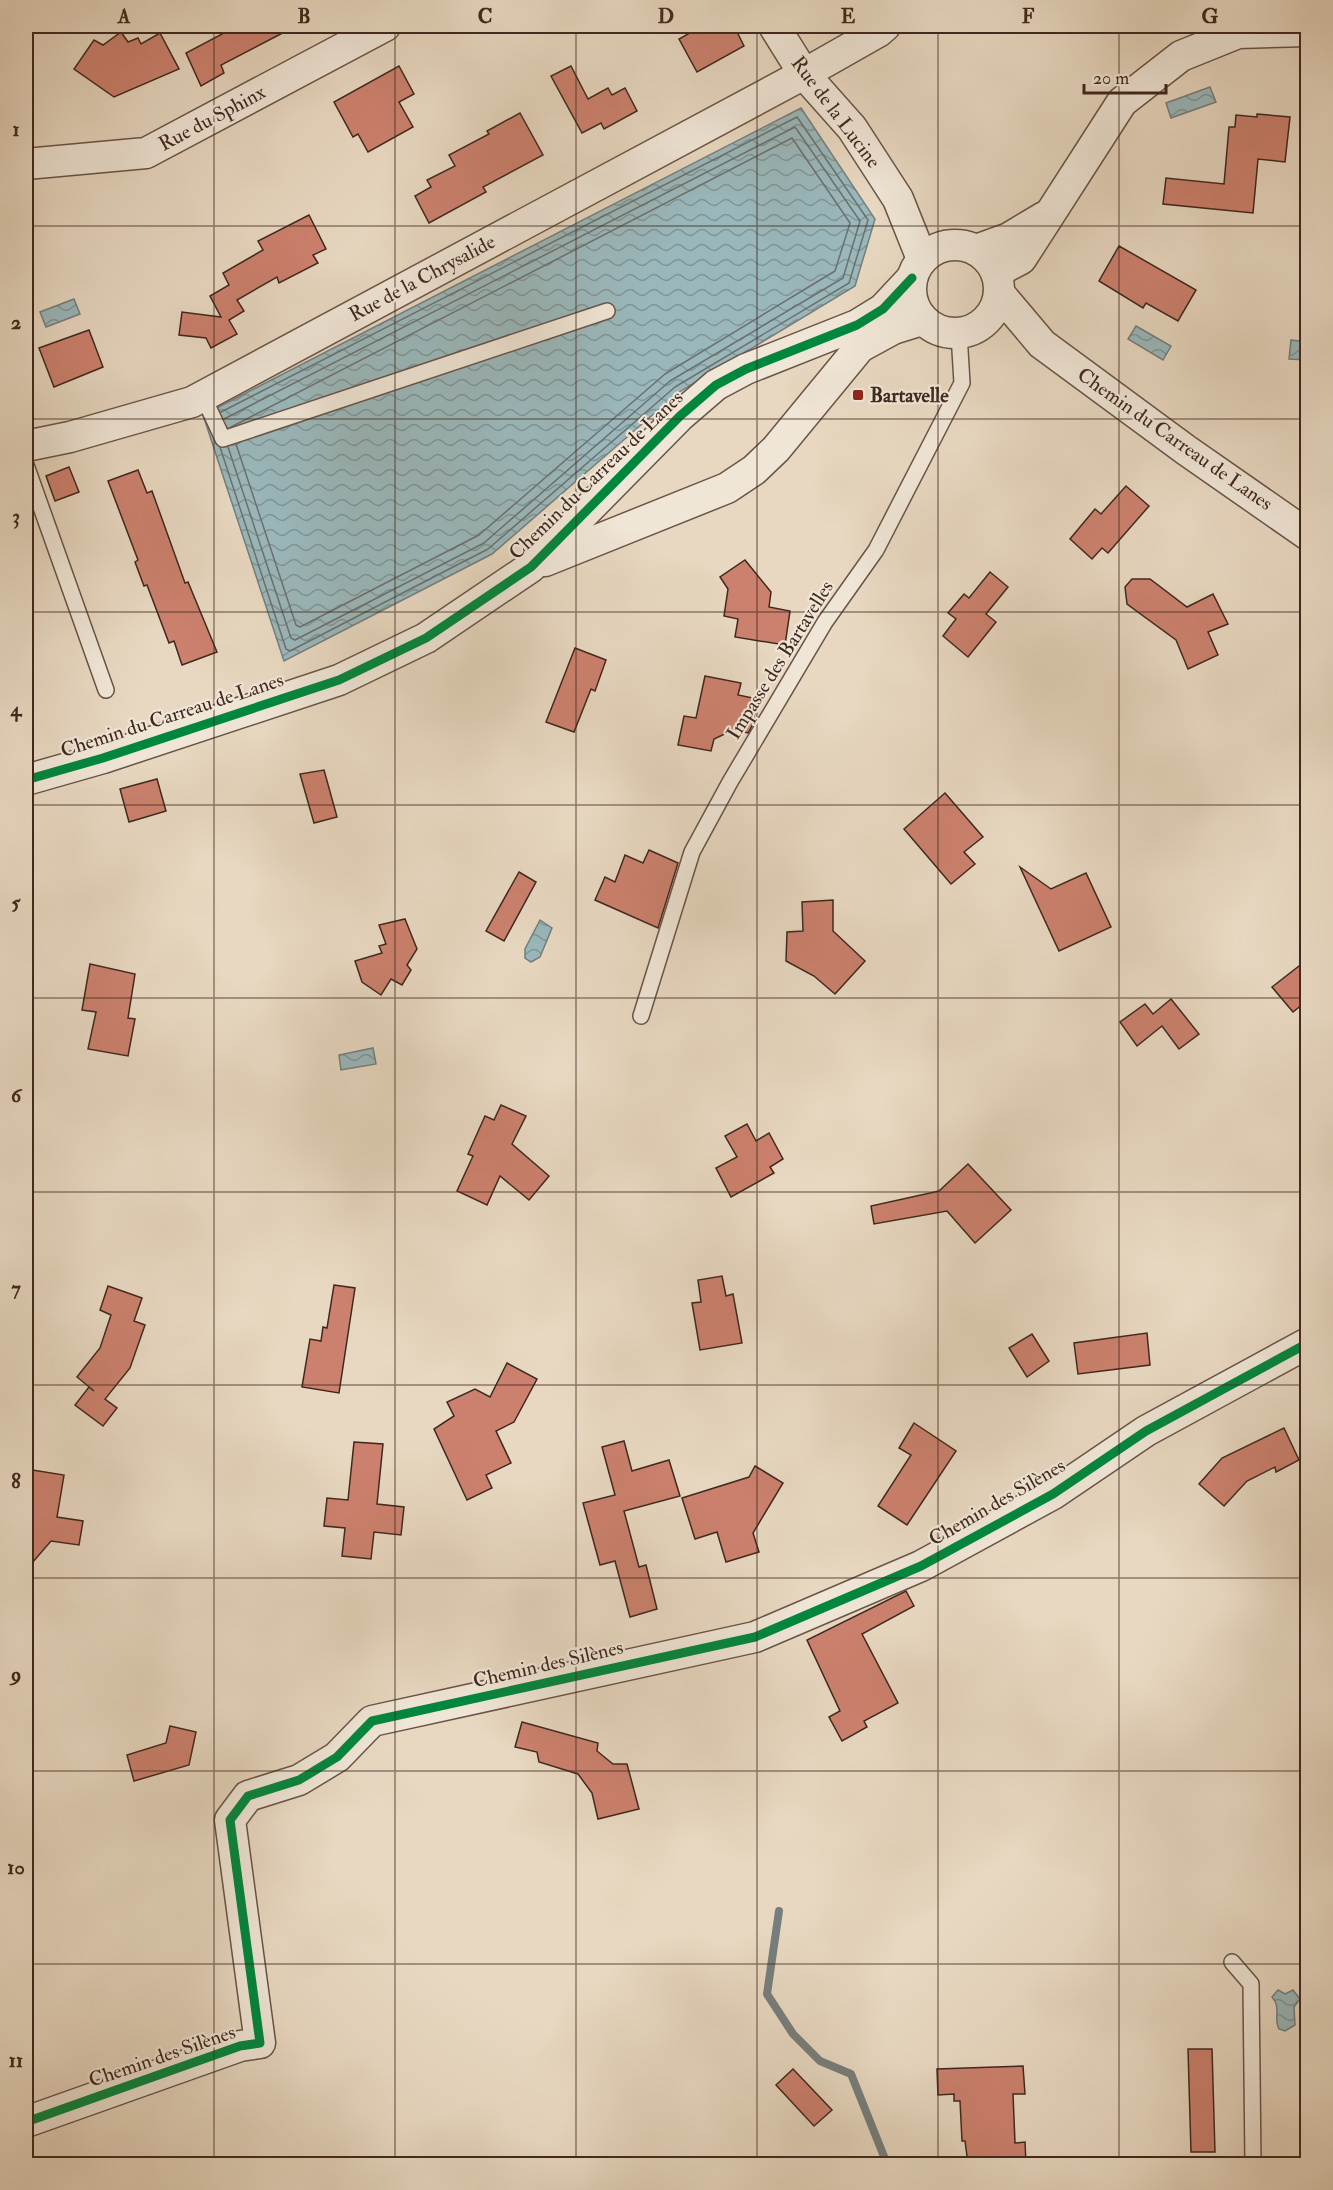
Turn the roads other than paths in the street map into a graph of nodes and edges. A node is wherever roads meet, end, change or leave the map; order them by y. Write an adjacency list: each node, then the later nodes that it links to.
1 (385, 26): 6 (street, Rue du Sphinx)
2 (774, 26): 5 (street, Rue de la Lucine)
3 (885, 26): 5 (street, Rue de la Chrysalide)
4 (1308, 32): 8 (street)
5 (804, 74): 7 (street, Rue de la Lucine); 16 (street, Rue de la Chrysalide)
6 (26, 164)
7 (898, 199): 9 (street, Rue de la Lucine); 10 (street, Rue de la Lucine)
8 (1052, 212): 9 (street); 11 (street)
9 (964, 247): 10 (street); 11 (street)
10 (917, 269): 13 (street); 20 (street, Chemin du Carreau de Lanes)
11 (998, 282): 14 (street); 15 (street, Chemin du Carreau de Lanes)
12 (607, 311): 16 (lane)
13 (922, 320): 14 (street); 20 (street, Chemin du Carreau de Lanes)
14 (969, 330): 15 (street, Chemin du Carreau de Lanes); 23 (lane, Impasse des Bartavelles)
15 (1042, 344): 19 (street, Chemin du Carreau de Lanes)
16 (203, 396): 17 (street, Rue de la Chrysalide)
17 (26, 446)
18 (26, 465): 21 (lane)
19 (1308, 535)
20 (531, 567): 22 (street, Chemin du Carreau de Lanes)
21 (106, 690)
22 (26, 780)
23 (640, 1016)
24 (1308, 1343): 26 (street, Chemin des Silènes)
25 (1232, 1962): 27 (lane)
26 (26, 2122)
27 (1253, 2164)

